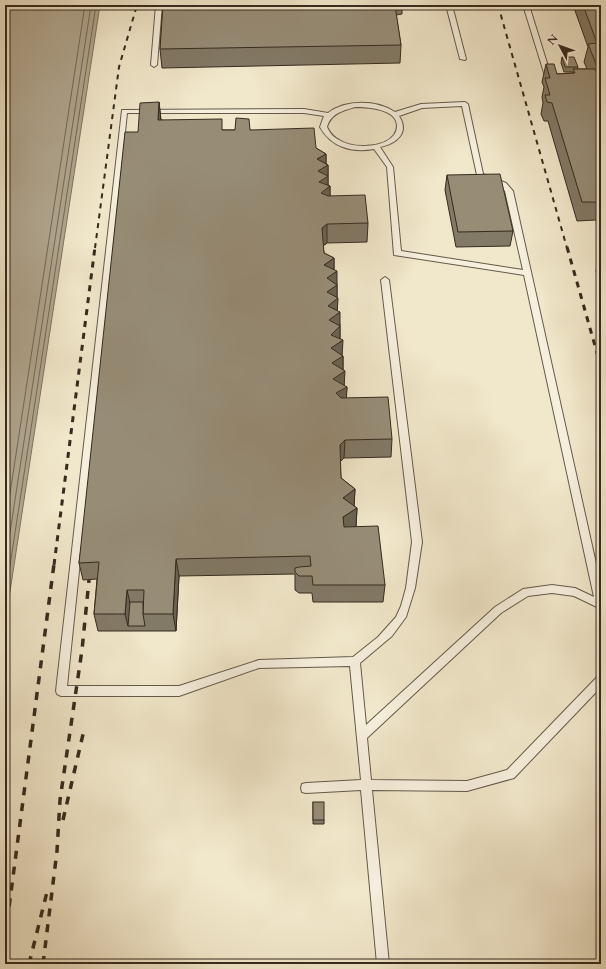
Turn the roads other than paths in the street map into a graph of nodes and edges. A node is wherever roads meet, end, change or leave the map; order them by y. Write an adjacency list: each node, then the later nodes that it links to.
1 (159, 5): 5 (lane)
2 (450, 5): 4 (lane)
3 (526, 5): 6 (lane)
4 (463, 59)
5 (154, 65)
6 (548, 76)
7 (328, 115): 8 (lane); 9 (lane); 13 (lane)
8 (394, 115): 9 (lane); 10 (lane)
9 (376, 147): 10 (lane)
10 (527, 273): 12 (lane)
11 (385, 280): 13 (lane)
12 (600, 604): 15 (lane)
13 (355, 661): 15 (lane)
14 (601, 680): 16 (lane)
15 (362, 736): 16 (lane)
16 (366, 785): 17 (lane); 18 (lane)
17 (306, 788)
18 (383, 964)

